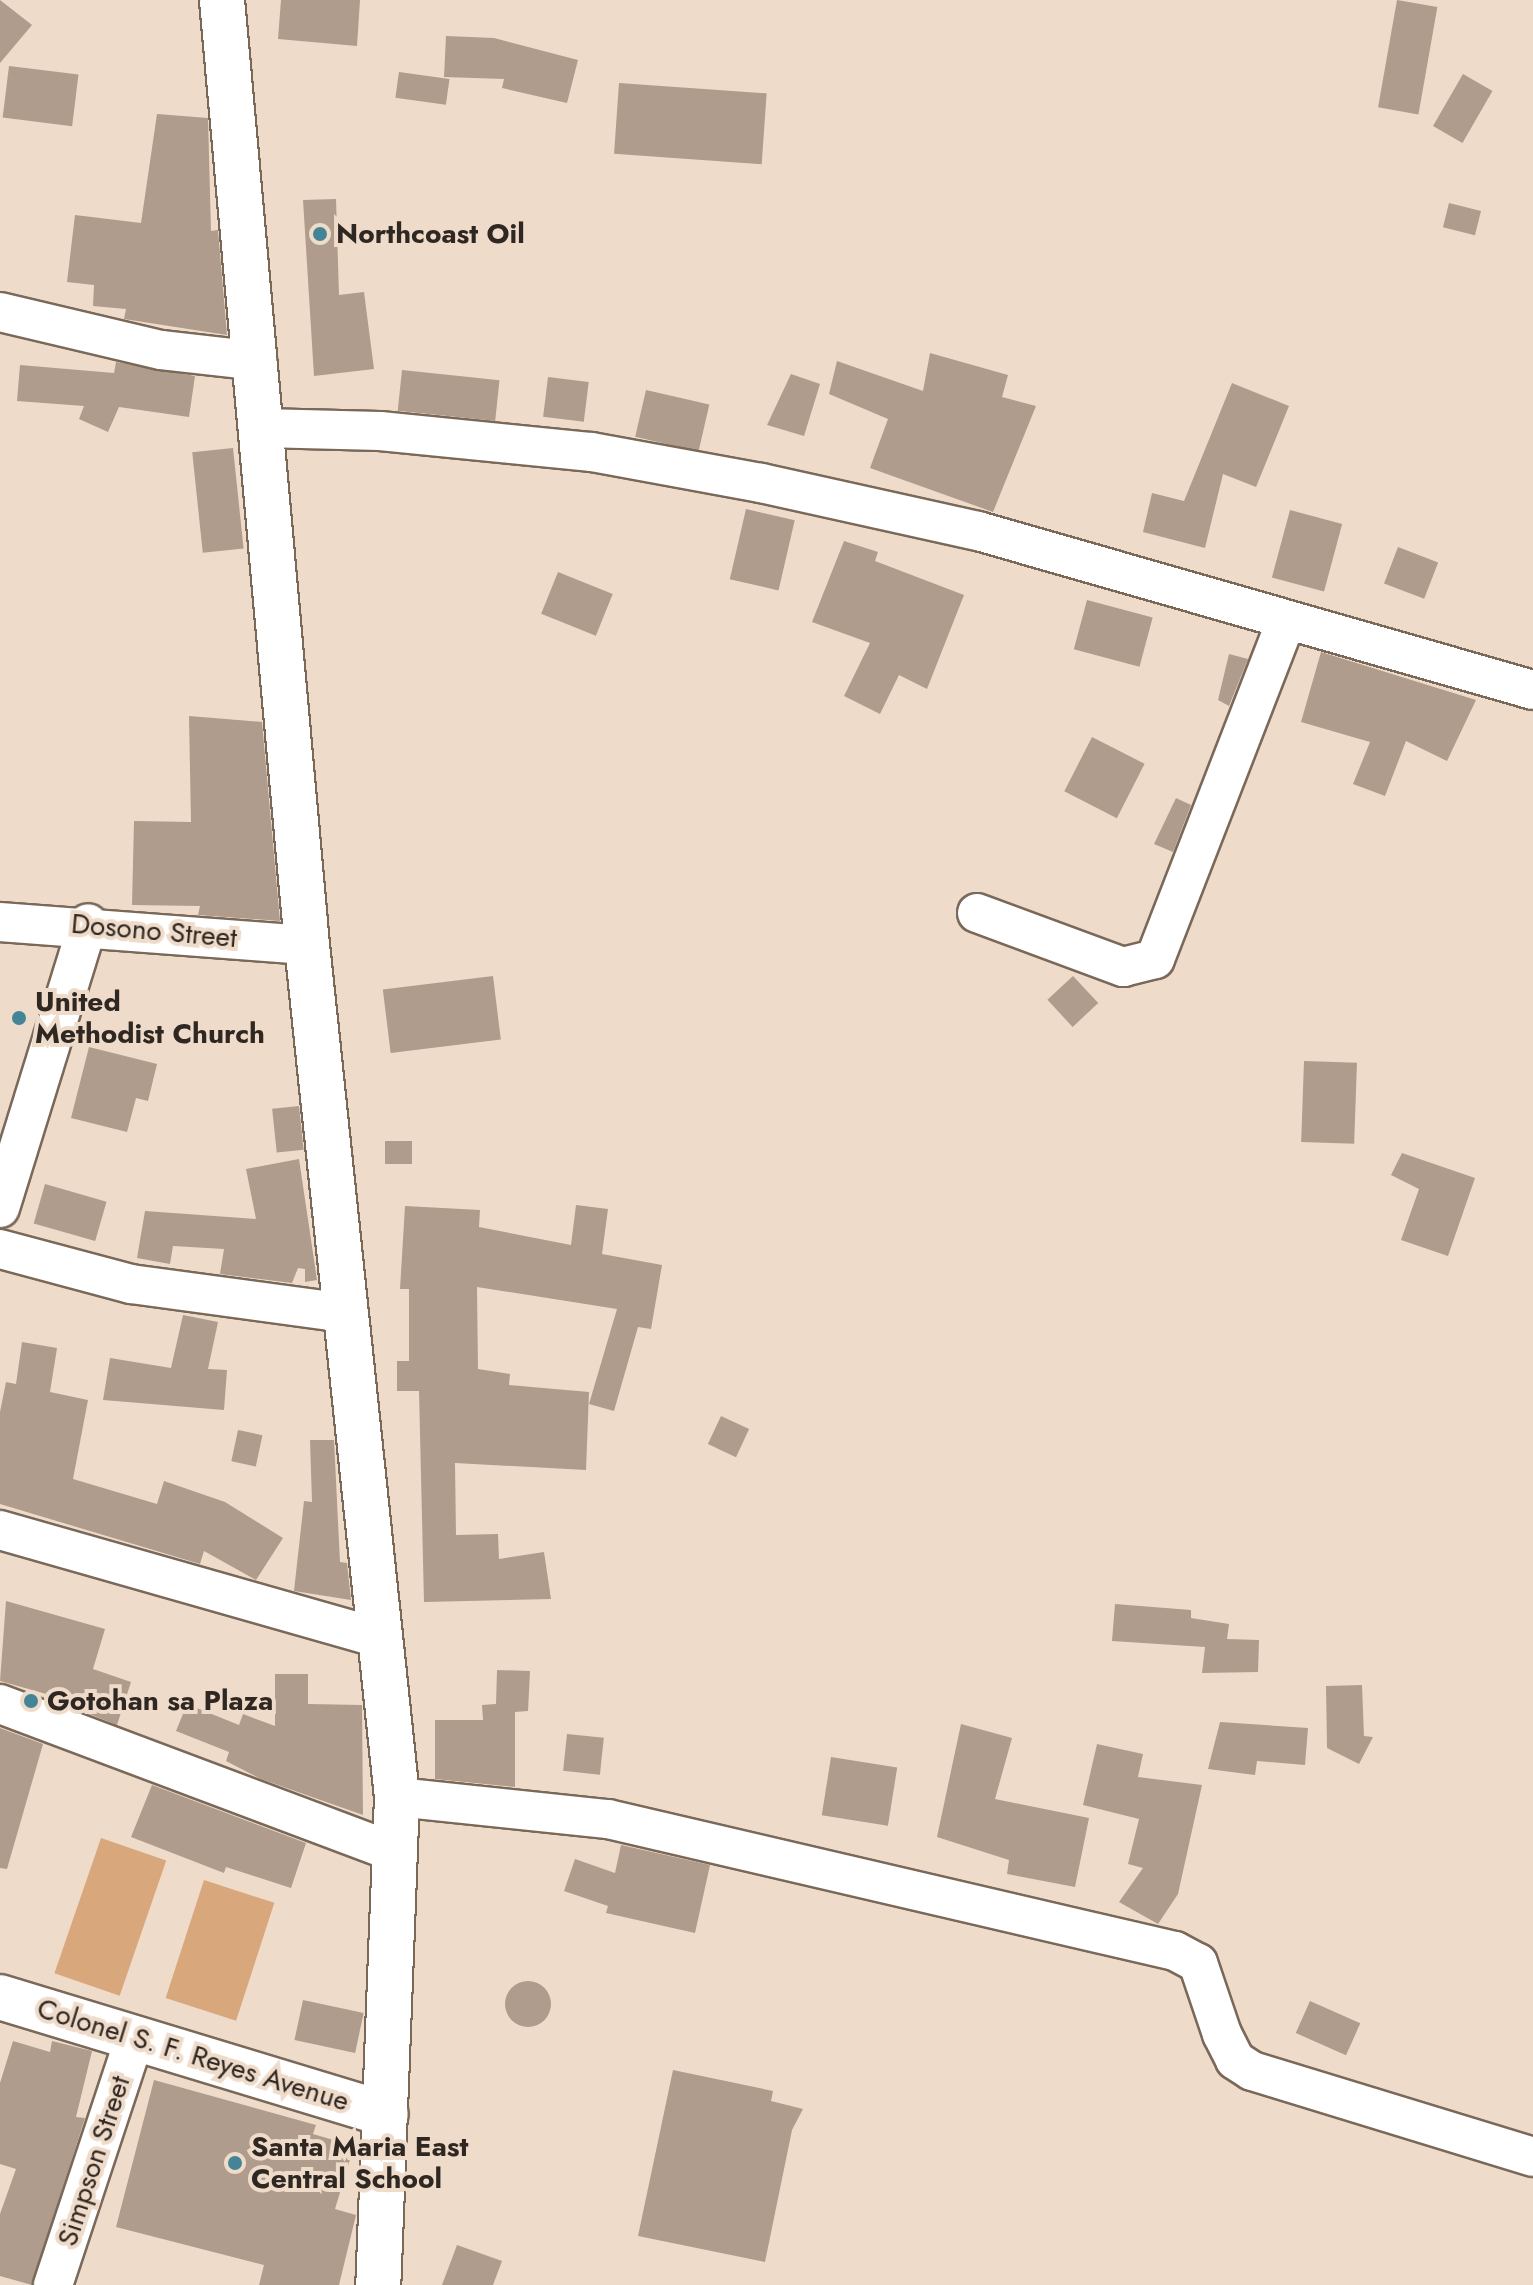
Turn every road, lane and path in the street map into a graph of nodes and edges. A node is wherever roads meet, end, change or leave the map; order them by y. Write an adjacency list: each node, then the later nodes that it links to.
1 (222, 0): 3 (main road)
2 (0, 312): 3 (street)
3 (257, 361): 4 (main road)
4 (262, 428): 5 (street); 10 (main road)
5 (1286, 621): 6 (street); 7 (street)
6 (1533, 690)
7 (977, 913)
8 (0, 922): 9 (street, Dosono Street)
9 (88, 923): 10 (street, Dosono Street); 11 (street)
10 (307, 945): 13 (main road)
11 (0, 1208)
12 (0, 1249): 13 (street)
13 (346, 1313): 15 (main road)
14 (0, 1530): 15 (street)
15 (379, 1638): 17 (main road)
16 (0, 1704): 18 (street)
17 (397, 1797): 18 (main road); 22 (street)
18 (396, 1853): 21 (main road)
19 (0, 1997): 20 (main road, Colonel S. F. Reyes Avenue)
20 (135, 2037): 21 (main road, Colonel S. F. Reyes Avenue); 23 (street, Simpson Street)
21 (386, 2114): 24 (main road)
22 (1533, 2157)
23 (53, 2285)
24 (378, 2285)

